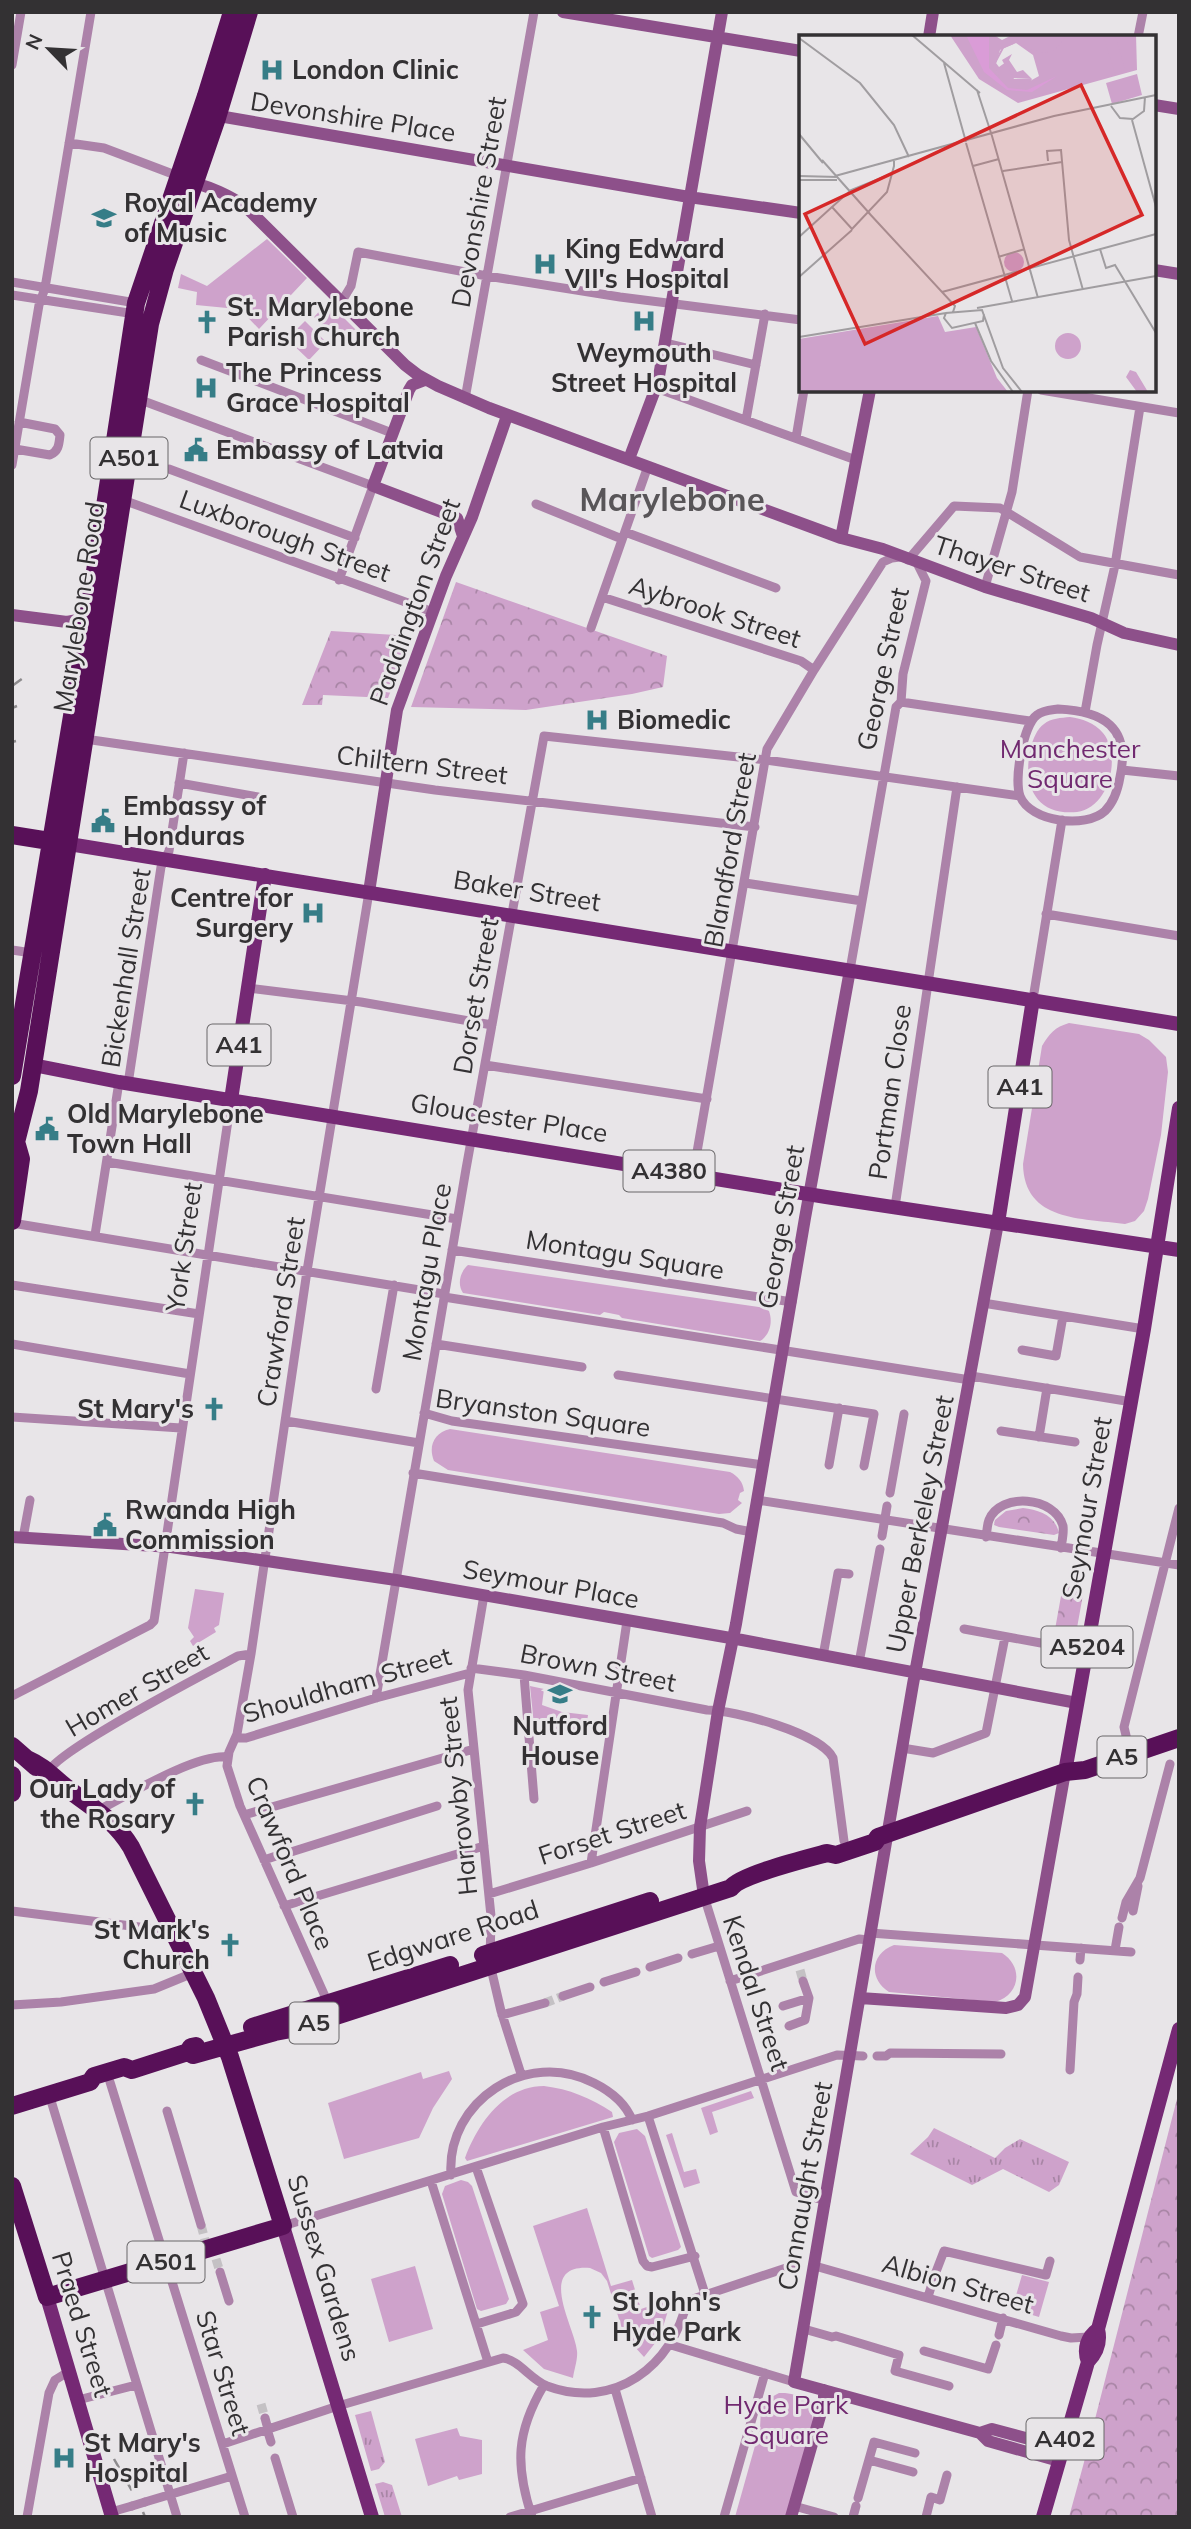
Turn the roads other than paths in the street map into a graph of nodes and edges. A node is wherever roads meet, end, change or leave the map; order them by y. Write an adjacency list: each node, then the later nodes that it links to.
1 (21, 12): 14 (street)
2 (91, 12): 19 (street)
3 (232, 12): 15 (highway, Marylebone Road / A501)
4 (249, 12): 18 (highway, Marylebone Road / A501)
5 (534, 12): 20 (street, Devonshire Street)
6 (563, 12): 12 (street)
7 (722, 12): 12 (street)
8 (933, 12): 10 (street)
9 (1143, 12): 11 (street)
10 (929, 35)
11 (1138, 35)
12 (717, 37): 13 (street); 23 (street)
13 (799, 51)
14 (12, 65)
15 (206, 96): 18 (street, Devonshire Place); 21 (highway, Marylebone Road / A501)
16 (1156, 105): 17 (street)
17 (1179, 109)
18 (218, 117): 20 (street, Devonshire Place); 22 (highway, Marylebone Road / A501)
19 (69, 143): 21 (street); 31 (street)
20 (508, 165): 23 (street, Devonshire Place); 29 (street, Devonshire Street)
21 (178, 176): 24 (highway, Marylebone Road / A501)
22 (196, 184): 24 (street); 26 (highway, Marylebone Road / A501); 34 (street, Thayer Street)
23 (689, 197): 25 (street, Devonshire Place); 35 (street)
24 (171, 198): 36 (highway, Marylebone Road / A501)
25 (799, 214)
26 (165, 269): 36 (street); 50 (highway, Marylebone Road / A501)
27 (1156, 270): 28 (street)
28 (1179, 274)
29 (487, 276): 34 (street); 35 (street); 51 (street, Devonshire Street)
30 (12, 282): 31 (street)
31 (45, 288): 33 (street); 36 (street)
32 (12, 295): 33 (street)
33 (40, 299): 36 (street); 56 (street)
34 (342, 300): 41 (street, Thayer Street)
35 (673, 302): 37 (street); 39 (street)
36 (135, 308): 88 (highway, Marylebone Road / A501)
37 (765, 314): 38 (street); 42 (street)
38 (799, 320)
39 (666, 343): 42 (street); 45 (street)
40 (201, 360): 57 (street)
41 (405, 365): 43 (street, Thayer Street); 44 (street)
42 (756, 365): 55 (street)
43 (425, 380): 44 (street); 51 (street, Thayer Street)
44 (412, 385): 57 (street)
45 (656, 388): 55 (street); 60 (street)
46 (804, 392): 58 (street)
47 (870, 392): 61 (street)
48 (1028, 392): 69 (street)
49 (1078, 393): 52 (street)
50 (138, 399): 65 (street); 66 (highway, Marylebone Road / A501)
51 (465, 399): 54 (street, Thayer Street)
52 (1140, 407): 53 (street); 78 (street)
53 (1179, 413)
54 (503, 414): 60 (street, Thayer Street); 68 (street, Paddington Street)
55 (746, 420): 58 (street)
56 (19, 422): 59 (street); 59 (street)
57 (392, 433): 65 (street)
58 (796, 438): 61 (street)
59 (15, 449): 62 (street)
60 (629, 459): 63 (street, Thayer Street)
61 (856, 460): 74 (street)
62 (12, 464)
63 (648, 466): 72 (street); 74 (street, Thayer Street)
64 (169, 469): 73 (street)
65 (373, 486): 70 (street); 73 (street)
66 (123, 500): 81 (street, Luxborough Street); 96 (highway, Marylebone Road / A501)
67 (536, 504): 72 (street)
68 (473, 509): 70 (street); 71 (street, Paddington Street)
69 (1007, 511): 76 (street); 78 (street); 83 (street)
70 (457, 518): 71 (street)
71 (463, 536): 86 (street, Paddington Street)
72 (624, 536): 84 (street); 85 (street)
73 (355, 538): 81 (street)
74 (841, 538): 75 (street, Thayer Street)
75 (876, 549): 76 (street, Thayer Street); 77 (street)
76 (908, 560): 77 (street); 79 (street, Thayer Street); 82 (street, George Street)
77 (883, 562): 92 (street, Blandford Street)
78 (1115, 565): 80 (street); 89 (street)
79 (943, 572): 82 (street, George Street); 83 (street, Thayer Street)
80 (1179, 575)
81 (340, 580): 86 (street, Luxborough Street)
82 (926, 580): 93 (street, George Street)
83 (985, 587): 89 (street, Thayer Street)
84 (776, 588)
85 (602, 597): 90 (street); 92 (street, Aybrook Street)
86 (433, 612): 102 (street, Paddington Street)
87 (12, 615): 88 (street)
88 (88, 618): 111 (highway, Marylebone Road / A501)
89 (1101, 624): 91 (street, Thayer Street); 94 (street)
90 (591, 628)
91 (1179, 645)
92 (814, 670): 98 (street, Blandford Street)
93 (901, 702): 95 (street); 101 (street, George Street)
94 (1085, 712): 95 (street); 99 (street)
95 (1030, 721): 105 (street)
96 (85, 739): 97 (street, Chiltern Street); 111 (highway, Marylebone Road / A501)
97 (184, 753): 102 (street, Chiltern Street); 103 (street, Bickenhall Street)
98 (766, 760): 101 (street); 107 (street, Dorset Street); 109 (street, Blandford Street)
99 (1122, 770): 100 (street); 108 (street)
100 (1179, 776)
101 (883, 778): 104 (street); 116 (street, George Street)
102 (386, 782): 107 (street, Chiltern Street); 115 (street, Paddington Street)
103 (179, 783): 106 (street); 112 (street, Bickenhall Street)
104 (957, 787): 105 (street); 124 (street, Portman Close)
105 (1020, 796): 108 (street)
106 (258, 797)
107 (533, 800): 109 (street, Chiltern Street); 118 (street, Dorset Street)
108 (1062, 820): 117 (street)
109 (755, 827): 114 (street, Blandford Street)
110 (12, 835): 111 (highway, Baker Street)
111 (60, 843): 112 (main road, Baker Street); 122 (highway, Marylebone Road / A501); 130 (highway, Marylebone Road / A501)
112 (165, 859): 113 (main road, Baker Street); 133 (street, Bickenhall Street)
113 (265, 875): 115 (main road, Baker Street); 125 (main road, York Street / A41)
114 (745, 883): 116 (street); 121 (street, Blandford Street)
115 (369, 892): 118 (main road, Baker Street); 127 (street, Crawford Street)
116 (862, 901): 123 (street, George Street)
117 (1046, 914): 119 (street); 126 (street)
118 (511, 915): 121 (main road, Baker Street); 129 (street, Dorset Street)
119 (1179, 936)
120 (12, 950): 122 (street)
121 (733, 951): 123 (main road, Baker Street); 134 (street, Blandford Street)
122 (32, 953): 132 (highway, Marylebone Road / A501)
123 (850, 970): 124 (main road, Baker Street); 143 (street, George Street)
124 (927, 982): 126 (main road, Baker Street); 145 (street, Portman Close)
125 (248, 988): 127 (street); 135 (main road, York Street / A41)
126 (1032, 999): 128 (main road, Baker Street); 148 (main road, A41)
127 (352, 1001): 129 (street); 137 (street, Crawford Street)
128 (1179, 1024)
129 (492, 1025): 131 (street, Dorset Street)
130 (33, 1065): 132 (highway, Gloucester Place / A4380); 133 (main road, Gloucester Place / A4380); 139 (highway, Marylebone Road / A501)
131 (485, 1065): 134 (street); 138 (street, Dorset Street)
132 (13, 1066)
133 (123, 1083): 135 (main road, Gloucester Place / A4380); 140 (street, Bickenhall Street)
134 (706, 1099): 141 (street, Blandford Street)
135 (231, 1100): 137 (main road, Gloucester Place / A4380); 142 (street, York Street)
136 (1179, 1108): 150 (main road, A5204)
137 (333, 1116): 138 (main road, Gloucester Place / A4380); 144 (street, Crawford Street)
138 (472, 1139): 141 (main road, Gloucester Place / A4380); 146 (street, Montagu Place)
139 (14, 1150): 147 (highway, Marylebone Road / A501)
140 (107, 1163): 142 (street); 149 (street, Bickenhall Street)
141 (693, 1175): 143 (main road, Gloucester Place / A4380)
142 (218, 1180): 144 (street); 153 (street, York Street)
143 (810, 1194): 145 (main road, Gloucester Place / A4380); 158 (street, George Street)
144 (320, 1197): 146 (street); 154 (street, Crawford Street)
145 (895, 1207): 148 (main road, Gloucester Place / A4380)
146 (457, 1219): 151 (street, Montagu Place)
147 (12, 1222): 149 (street)
148 (998, 1223): 150 (main road, A4380); 159 (street, Upper Berkeley Street)
149 (96, 1236): 153 (street)
150 (1158, 1247): 152 (main road, A4380); 162 (main road, Seymour Street / A5204)
151 (452, 1250): 157 (street, Montagu Place); 158 (street, Montagu Square)
152 (1179, 1250)
153 (208, 1254): 154 (street); 160 (street, York Street)
154 (307, 1270): 156 (street); 179 (street, Crawford Street)
155 (12, 1285): 160 (street)
156 (394, 1285): 157 (street); 172 (street)
157 (444, 1295): 164 (street, Montagu Place); 166 (street)
158 (792, 1302): 166 (street, George Street)
159 (984, 1303): 161 (street); 170 (street, Upper Berkeley Street)
160 (199, 1314): 168 (street, York Street)
161 (1063, 1316): 162 (street); 165 (street)
162 (1144, 1329): 174 (main road, Seymour Street / A5204)
163 (12, 1344): 168 (street)
164 (436, 1344): 167 (street); 176 (street, Montagu Place)
165 (1022, 1350)
166 (783, 1351): 170 (street); 173 (street, George Street)
167 (582, 1367)
168 (190, 1374): 180 (street, York Street)
169 (618, 1375): 173 (street)
170 (970, 1378): 171 (street); 195 (street, Upper Berkeley Street)
171 (1047, 1388): 174 (street); 182 (street)
172 (376, 1389)
173 (774, 1399): 175 (street); 185 (street, George Street)
174 (1132, 1402): 203 (main road, Seymour Street / A5204)
175 (839, 1408): 186 (street); 187 (street)
176 (424, 1413): 184 (street, Bryanston Square); 185 (street, Bryanston Square)
177 (904, 1414): 189 (street)
178 (12, 1417): 180 (street)
179 (286, 1421): 184 (street); 204 (street, Crawford Street)
180 (181, 1428): 200 (street, York Street)
181 (1001, 1431): 182 (street)
182 (1039, 1437): 183 (street)
183 (1075, 1442)
184 (419, 1443): 188 (street, Bryanston Square)
185 (763, 1465): 191 (street, George Street)
186 (829, 1465)
187 (864, 1466)
188 (413, 1474): 196 (street); 208 (street, Bryanston Square)
189 (890, 1493)
190 (30, 1500): 198 (street)
191 (757, 1500): 194 (street); 196 (street, George Street)
192 (887, 1506): 194 (street)
193 (1179, 1508): 205 (street)
194 (884, 1521): 195 (street); 197 (street)
195 (941, 1530): 199 (street); 219 (street, Upper Berkeley Street)
196 (752, 1532): 213 (street, George Street)
197 (882, 1536)
198 (18, 1537): 200 (street, Seymour Place)
199 (986, 1537): 201 (street); 201 (street)
200 (164, 1546): 204 (street, Seymour Place); 223 (street, York Street)
201 (1061, 1548): 203 (street)
202 (880, 1549): 217 (street)
203 (1104, 1554): 205 (street); 225 (main road, Seymour Street / A5204)
204 (266, 1561): 208 (street, Seymour Place); 215 (street, Crawford Street)
205 (1163, 1563): 206 (street); 230 (street)
206 (1179, 1565)
207 (849, 1574): 216 (street)
208 (396, 1580): 209 (street, Seymour Place); 224 (street, Bryanston Square)
209 (484, 1595): 210 (street, Seymour Place); 218 (street, Harrowby Street)
210 (627, 1621): 213 (street, Seymour Place); 222 (street)
211 (964, 1629): 212 (street)
212 (1005, 1637): 214 (street); 221 (street)
213 (732, 1638): 216 (street, Seymour Place); 226 (street, George Street)
214 (1041, 1643)
215 (251, 1654): 228 (street, Crawford Street); 239 (street, Homer Street)
216 (823, 1656): 217 (street, Seymour Place)
217 (859, 1663): 219 (street, Seymour Place)
218 (470, 1670): 220 (street, Brown Street); 224 (street, Shouldham Street); 233 (street, Harrowby Street)
219 (915, 1673): 221 (street, Seymour Place); 232 (street, Upper Berkeley Street)
220 (524, 1675): 222 (street, Brown Street); 242 (street)
221 (996, 1687): 225 (street, Seymour Place); 232 (street)
222 (615, 1692): 226 (street, Brown Street); 255 (street)
223 (12, 1696)
224 (376, 1698): 228 (street, Shouldham Street)
225 (1077, 1703): 237 (main road, Seymour Street / A5204)
226 (718, 1711): 247 (street, George Street); 249 (street, Brown Street)
227 (1179, 1725): 230 (highway, Edgware Road / A5)
228 (236, 1738): 234 (street, Crawford Place)
229 (1179, 1738): 237 (highway, Edgware Road / A5)
230 (1128, 1744): 237 (highway, Edgware Road / A5)
231 (12, 1746): 235 (highway, Sussex Gardens)
232 (902, 1748): 248 (street, Upper Berkeley Street)
233 (474, 1749): 246 (street); 250 (street, Harrowby Street)
234 (229, 1757): 244 (street); 246 (street, Crawford Place)
235 (27, 1759): 239 (highway, Sussex Gardens); 240 (street)
236 (1170, 1764): 256 (street)
237 (1065, 1772): 248 (highway, Edgware Road / A5); 264 (street, Seymour Street)
238 (12, 1775): 240 (highway)
239 (55, 1777): 244 (highway, Sussex Gardens)
240 (13, 1784): 241 (highway)
241 (12, 1793)
242 (534, 1799)
243 (437, 1806): 251 (street)
244 (97, 1811): 262 (highway, Sussex Gardens)
245 (747, 1811): 247 (street, Forset Street)
246 (244, 1815): 254 (street, Crawford Place)
247 (701, 1827): 255 (street, Forset Street); 257 (street, George Street)
248 (882, 1835): 249 (highway, Edgware Road / A5); 252 (highway, Edgware Road / A5); 263 (street)
249 (844, 1841): 252 (highway, Edgware Road / A5)
250 (484, 1849): 258 (street, Harrowby Street); 259 (street)
251 (291, 1852)
252 (828, 1853): 257 (highway, Edgware Road / A5)
253 (276, 1856): 254 (street)
254 (264, 1860): 259 (street, Crawford Place)
255 (591, 1863): 258 (street, Forset Street)
256 (1140, 1878): 261 (street); 267 (street)
257 (703, 1891): 265 (street, Kendal Street); 270 (highway, Edgware Road / A5)
258 (489, 1894): 270 (street, Harrowby Street)
259 (284, 1906): 284 (street, Crawford Place)
260 (12, 1911): 262 (street)
261 (1133, 1911)
262 (170, 1924): 275 (highway, Sussex Gardens)
263 (870, 1936): 264 (street); 277 (street); 283 (street, Connaught Street)
264 (1035, 1944): 266 (street); 283 (street, Seymour Street)
265 (719, 1945): 269 (street); 277 (street, Kendal Street)
266 (1081, 1948): 267 (street); 272 (street)
267 (1115, 1950): 268 (street)
268 (1131, 1952)
269 (692, 1954)
270 (491, 1958): 284 (highway, Edgware Road / A5); 288 (street, Harrowby Street); 291 (highway, Edgware Road / A5)
271 (678, 1958): 273 (street)
272 (1080, 1960)
273 (650, 1967)
274 (636, 1972): 279 (street)
275 (193, 1973): 286 (street); 291 (highway, Sussex Gardens)
276 (1078, 1977): 296 (street)
277 (730, 1981): 298 (street, Kendal Street)
278 (803, 1981): 282 (street)
279 (604, 1982)
280 (590, 1987): 281 (street)
281 (563, 1996)
282 (809, 1997): 287 (street); 289 (street)
283 (860, 1997): 293 (street, Connaught Street)
284 (328, 2003): 291 (highway, Edgware Road / A5)
285 (545, 2003): 288 (street)
286 (12, 2005)
287 (783, 2006)
288 (502, 2013): 297 (street, Harrowby Street)
289 (789, 2026)
290 (1179, 2029): 330 (main road, A402)
291 (224, 2041): 295 (highway, Edgware Road / A5); 313 (highway, Sussex Gardens)
292 (1001, 2054): 294 (street)
293 (856, 2056): 298 (street); 311 (street, Connaught Street)
294 (877, 2056)
295 (132, 2070): 299 (highway, Edgware Road / A5); 300 (highway, Edgware Road / A5)
296 (1070, 2070)
297 (521, 2074): 305 (street); 308 (street)
298 (761, 2079): 304 (street); 311 (street, Kendal Street)
299 (90, 2082): 300 (highway, Edgware Road / A5); 301 (highway, Edgware Road / A5)
300 (110, 2082): 316 (street, Star Street)
301 (49, 2095): 302 (highway, Edgware Road / A5); 321 (street)
302 (12, 2106)
303 (167, 2112): 312 (street)
304 (648, 2116): 305 (street); 314 (street)
305 (632, 2120): 306 (street)
306 (603, 2127): 307 (street); 314 (street)
307 (476, 2167): 308 (street); 328 (street)
308 (451, 2175): 309 (street)
309 (431, 2181): 313 (street); 328 (street)
310 (14, 2197): 324 (highway, Praed Street)
311 (826, 2201): 318 (street, Connaught Street)
312 (201, 2225)
313 (283, 2226): 316 (highway, A501); 345 (main road, Sussex Gardens)
314 (695, 2256): 323 (street)
315 (1050, 2261): 320 (street)
316 (166, 2262): 321 (highway, A501); 349 (street, Star Street)
317 (792, 2266): 323 (street)
318 (815, 2266): 325 (street, Albion Street); 329 (street, Connaught Street)
319 (220, 2272): 326 (street)
320 (934, 2277)
321 (107, 2280): 324 (highway, A501); 339 (street)
322 (931, 2287): 325 (street)
323 (705, 2294): 332 (street)
324 (47, 2297): 336 (main road, Praed Street)
325 (928, 2297): 327 (street, Albion Street)
326 (229, 2301)
327 (1003, 2318): 330 (street, Albion Street); 331 (street)
328 (477, 2324): 335 (street)
329 (804, 2329): 338 (street, Connaught Street); 341 (street)
330 (1094, 2333): 351 (main road, A402)
331 (999, 2335)
332 (671, 2344): 337 (street); 342 (street)
333 (996, 2345): 334 (street)
334 (924, 2351)
335 (488, 2362): 340 (street); 345 (street)
336 (68, 2372): 344 (main road, Praed Street); 362 (street)
337 (765, 2373): 338 (street); 369 (street)
338 (794, 2382): 343 (street)
339 (136, 2385): 344 (street); 358 (street)
340 (544, 2385): 342 (street); 361 (street)
341 (949, 2386)
342 (615, 2389): 357 (street)
343 (824, 2390): 351 (street); 359 (street)
344 (78, 2400): 360 (main road, Praed Street)
345 (338, 2406): 347 (street); 366 (main road, Sussex Gardens)
346 (265, 2418): 347 (street)
347 (268, 2429): 348 (street); 349 (street)
348 (271, 2442)
349 (223, 2444): 356 (street, Star Street)
350 (915, 2453): 353 (street)
351 (1061, 2455): 373 (main road, A402)
352 (275, 2458): 365 (street)
353 (869, 2460): 354 (street); 371 (street)
354 (913, 2472)
355 (947, 2475): 372 (street)
356 (232, 2476): 358 (street); 364 (street, Star Street)
357 (641, 2478): 361 (street); 368 (street)
358 (170, 2494): 360 (street, bridge); 363 (street)
359 (792, 2511): 370 (street)
360 (111, 2514)
361 (531, 2514): 367 (street)
362 (27, 2517)
363 (177, 2517)
364 (245, 2517)
365 (293, 2517)
366 (372, 2517)
367 (510, 2517)
368 (652, 2517)
369 (724, 2517)
370 (834, 2517)
371 (853, 2517)
372 (926, 2517)
373 (1043, 2517)

